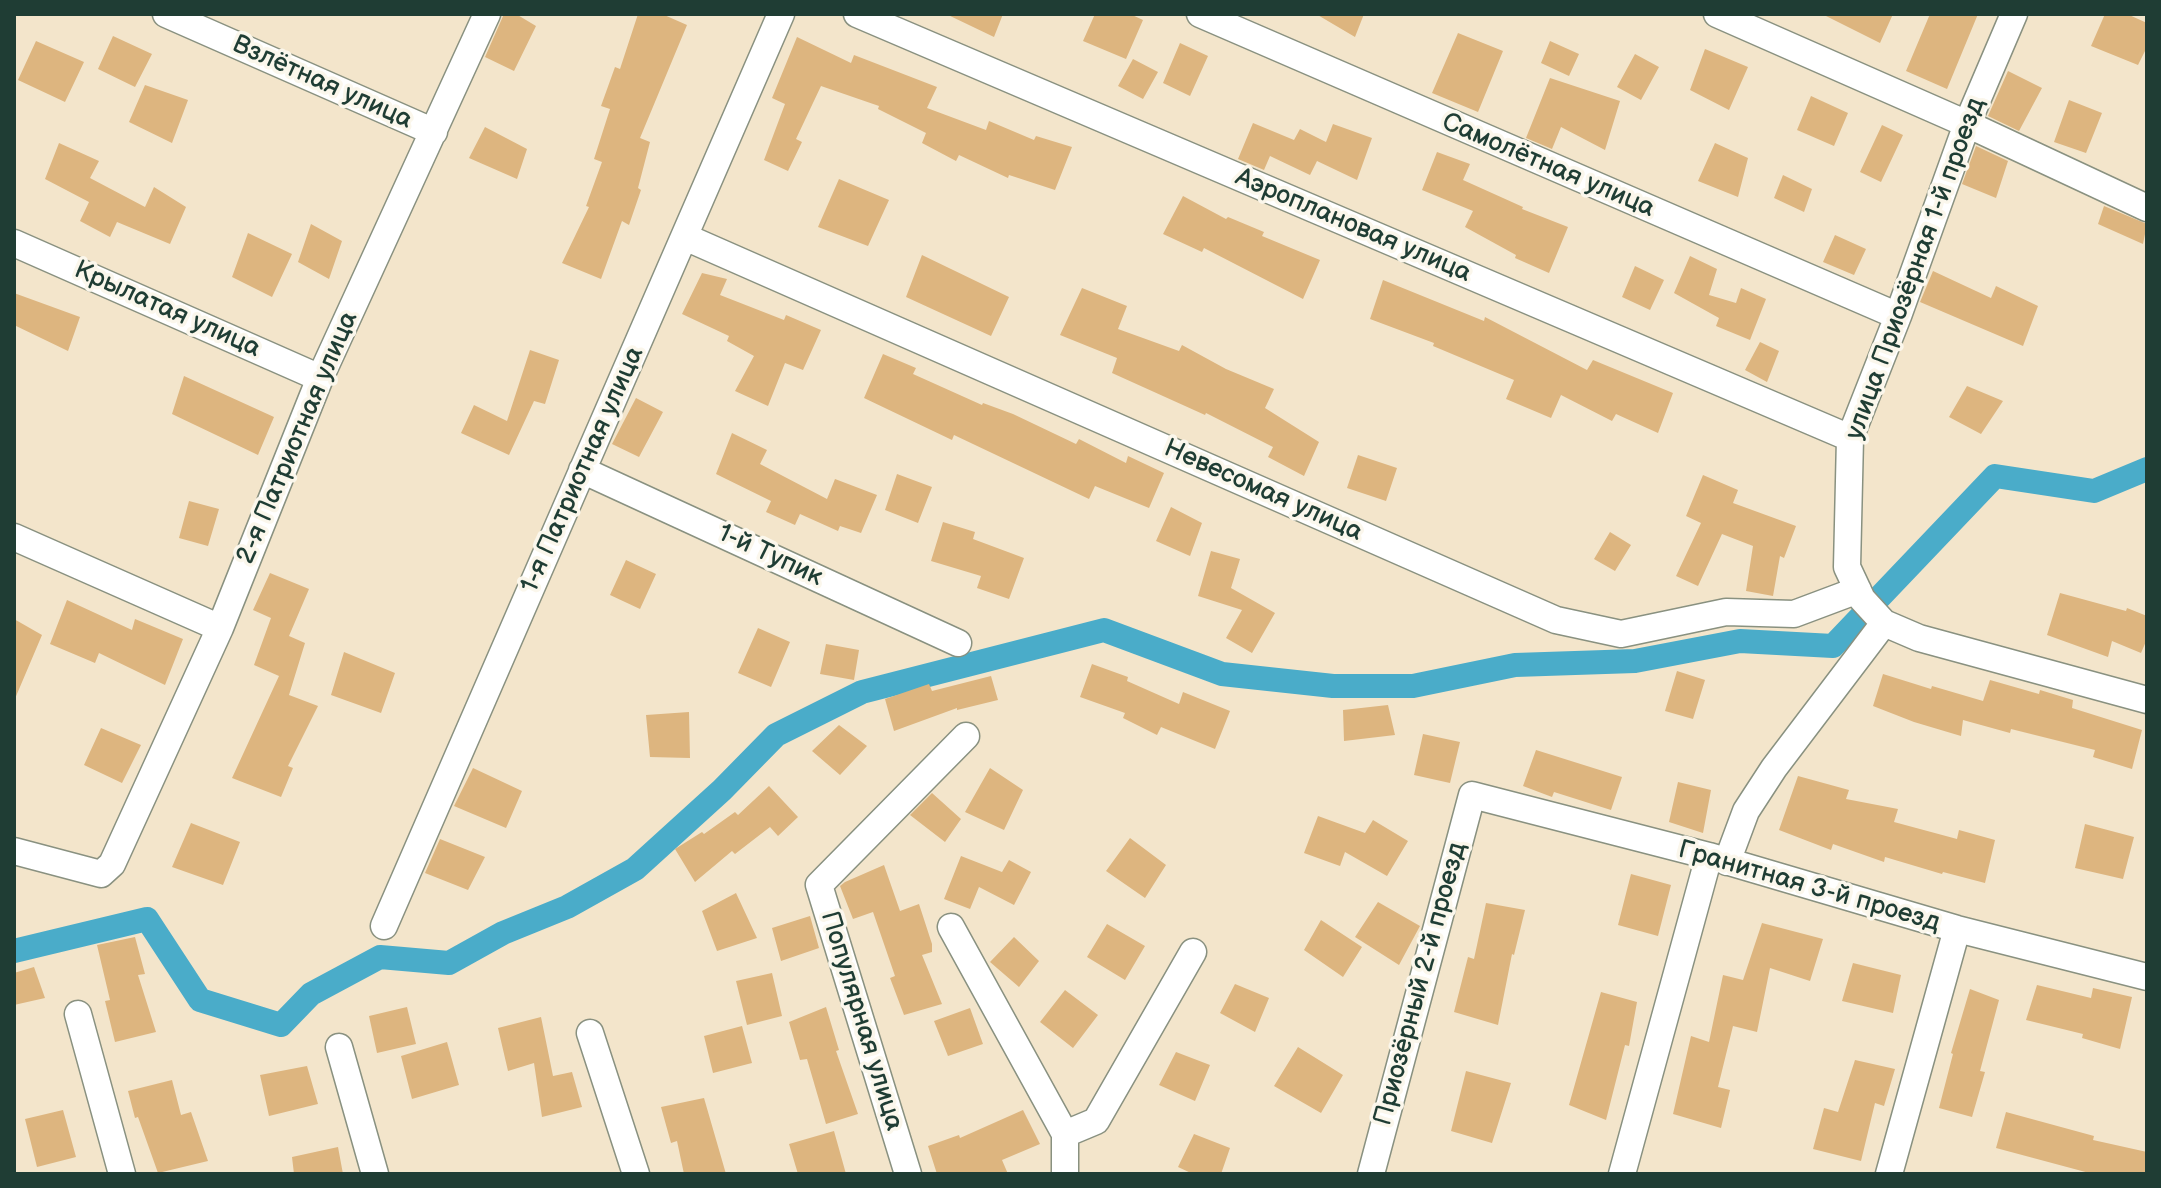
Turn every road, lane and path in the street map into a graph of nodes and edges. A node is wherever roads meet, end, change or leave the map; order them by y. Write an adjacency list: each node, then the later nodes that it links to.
1 (166, 14): 9 (street, Взлётная улица)
2 (487, 14): 9 (street, 2-я Патриотная улица)
3 (781, 14): 11 (street, 1-я Патриотная улица)
4 (857, 14): 15 (street, Аэроплановая улица)
5 (1200, 14): 13 (street, Самолётная улица)
6 (1717, 14): 8 (street)
7 (2014, 14): 8 (street, улица Приозёрная 1-й проезд)
8 (1967, 124): 10 (street); 13 (street, улица Приозёрная 1-й проезд)
9 (434, 132): 14 (street, 2-я Патриотная улица)
10 (2147, 208)
11 (685, 237): 16 (street, 1-я Патриотная улица); 18 (street, Невесомая улица)
12 (14, 243): 14 (street, Крылатая улица)
13 (1898, 316): 15 (street, улица Приозёрная 1-й проезд)
14 (320, 378): 20 (street, 2-я Патриотная улица)
15 (1850, 438): 18 (street, улица Приозёрная 1-й проезд)
16 (582, 470): 21 (street, 1-й Тупик); 27 (street, 1-я Патриотная улица)
17 (14, 537): 20 (street)
18 (1860, 594): 19 (street, улица Приозёрная 1-й проезд)
19 (1884, 622): 22 (street, улица Приозёрная 1-й проезд); 26 (street)
20 (220, 628): 25 (street, 2-я Патриотная улица)
21 (958, 643)
22 (2147, 700)
23 (966, 736): 39 (street, Популярная улица)
24 (1472, 795): 26 (street, Гранитная 3-й проезд); 41 (street, Приозёрный 2-й проезд)
25 (14, 851)
26 (1718, 859): 29 (street, Гранитная 3-й проезд); 42 (street)
27 (384, 926)
28 (951, 927): 35 (street)
29 (1957, 929): 31 (street, Гранитная 3-й проезд); 43 (street)
30 (1193, 952): 35 (street)
31 (2147, 977)
32 (78, 1014): 36 (street)
33 (590, 1033): 38 (street)
34 (339, 1047): 37 (street)
35 (1065, 1134): 40 (street)
36 (122, 1174)
37 (375, 1174)
38 (636, 1174)
39 (908, 1174)
40 (1065, 1174)
41 (1371, 1174)
42 (1622, 1174)
43 (1889, 1174)

